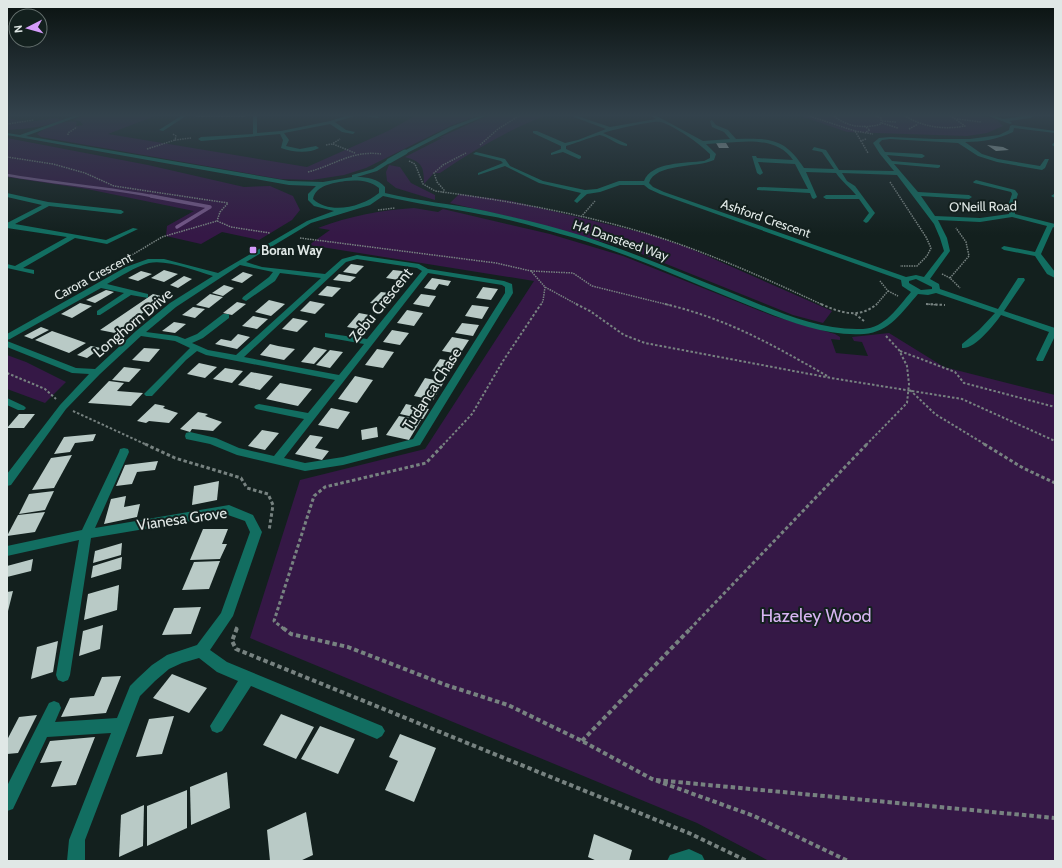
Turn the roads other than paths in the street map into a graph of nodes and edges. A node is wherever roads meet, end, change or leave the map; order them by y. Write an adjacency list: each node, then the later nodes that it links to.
1 (126, 155): 29 (street)
2 (398, 155): 20 (street, bridge)
3 (478, 155): 17 (street)
4 (575, 155): 12 (street)
5 (713, 155): 19 (street)
6 (790, 155): 14 (street)
7 (826, 155): 22 (street)
8 (883, 155): 15 (street)
9 (902, 155): 11 (street)
10 (979, 155): 13 (street)
11 (922, 156)
12 (579, 157)
13 (1047, 160)
14 (795, 162): 21 (street); 23 (street)
15 (889, 162): 18 (street); 24 (street)
16 (658, 163): 19 (street)
17 (506, 164): 25 (street); 33 (street)
18 (938, 166)
19 (665, 168): 30 (street)
20 (375, 170): 26 (street); 27 (street)
21 (801, 170): 22 (street); 32 (street)
22 (838, 171): 24 (street); 40 (street)
23 (760, 173)
24 (899, 173): 35 (street)
25 (480, 174)
26 (345, 179): 27 (street); 31 (street)
27 (369, 180): 34 (street)
28 (976, 182): 47 (street)
29 (289, 183): 31 (street); 37 (street)
30 (646, 183): 33 (street); 66 (street, Ashford Crescent)
31 (323, 184): 37 (street)
32 (759, 189)
33 (585, 192): 42 (street)
34 (382, 194): 41 (street, H4 Dansteed Way); 43 (street)
35 (914, 194): 39 (street); 48 (street)
36 (7, 195): 44 (street)
37 (306, 195): 45 (street); 50 (street)
38 (826, 196): 40 (street)
39 (969, 196)
40 (860, 197): 49 (street)
41 (410, 201): 43 (street, H4 Dansteed Way); 71 (street, H4 Dansteed Way)
42 (577, 201)
43 (373, 202): 45 (street)
44 (48, 204): 46 (street); 51 (street)
45 (350, 208): 50 (street, Longhorn Drive)
46 (121, 212)
47 (1012, 215): 48 (street, O'Neill Road); 52 (street, O'Neill Road)
48 (933, 218): 67 (street)
49 (866, 221)
50 (309, 222): 57 (street, Longhorn Drive)
51 (8, 226): 54 (street)
52 (1053, 226): 56 (street)
53 (136, 229): 54 (street)
54 (74, 236): 59 (street)
55 (1004, 248): 56 (street)
56 (1037, 254): 65 (street)
57 (240, 263): 62 (street); 63 (street, Longhorn Drive)
58 (7, 266): 59 (street)
59 (18, 268): 61 (street)
60 (426, 271): 64 (street, Zebu Crescent); 83 (street, Zebu Crescent); 98 (street, Tudanca Chase)
61 (31, 272)
62 (278, 272): 64 (street); 74 (street)
63 (219, 275): 69 (street, Carora Crescent); 79 (street, Longhorn Drive)
64 (325, 276): 87 (street, Zebu Crescent)
65 (1055, 276)
66 (905, 279): 67 (street); 71 (street)
67 (926, 280): 70 (street)
68 (1021, 280): 75 (street)
69 (100, 284): 72 (street); 81 (street, Carora Crescent)
70 (936, 290): 71 (street); 75 (street)
71 (916, 291)
72 (130, 292): 73 (street); 76 (street)
73 (145, 296)
74 (246, 299)
75 (1000, 312): 78 (street); 85 (street)
76 (100, 313)
77 (226, 316): 82 (street)
78 (1054, 331): 88 (street)
79 (139, 333): 82 (street); 89 (street, Longhorn Drive)
80 (328, 335): 83 (street)
81 (7, 337)
82 (186, 342): 86 (street)
83 (369, 342): 90 (street, Zebu Crescent)
84 (7, 344): 89 (street)
85 (965, 346)
86 (195, 348): 87 (street); 91 (street)
87 (238, 358): 90 (street)
88 (1040, 359)
89 (97, 372): 99 (street, Longhorn Drive)
90 (341, 378): 95 (street, Zebu Crescent)
91 (149, 394)
92 (7, 401): 94 (street)
93 (259, 407): 95 (street)
94 (21, 408)
95 (310, 417): 98 (street, Zebu Crescent)
96 (190, 436): 98 (street, Tudanca Chase)
97 (124, 452): 100 (street)
98 (277, 460)
99 (7, 482)
100 (86, 534): 101 (street, Vianesa Grove); 102 (street, Vianesa Grove); 103 (street)
101 (7, 551)
102 (201, 651): 104 (street); 106 (street)
103 (63, 675)
104 (248, 678): 107 (street); 109 (street)
105 (54, 708): 108 (street)
106 (122, 725): 108 (street); 111 (street)
107 (217, 726)
108 (43, 730): 110 (street)
109 (377, 731)
110 (7, 803)
111 (76, 861)
112 (676, 861): 113 (street)
113 (696, 861)

